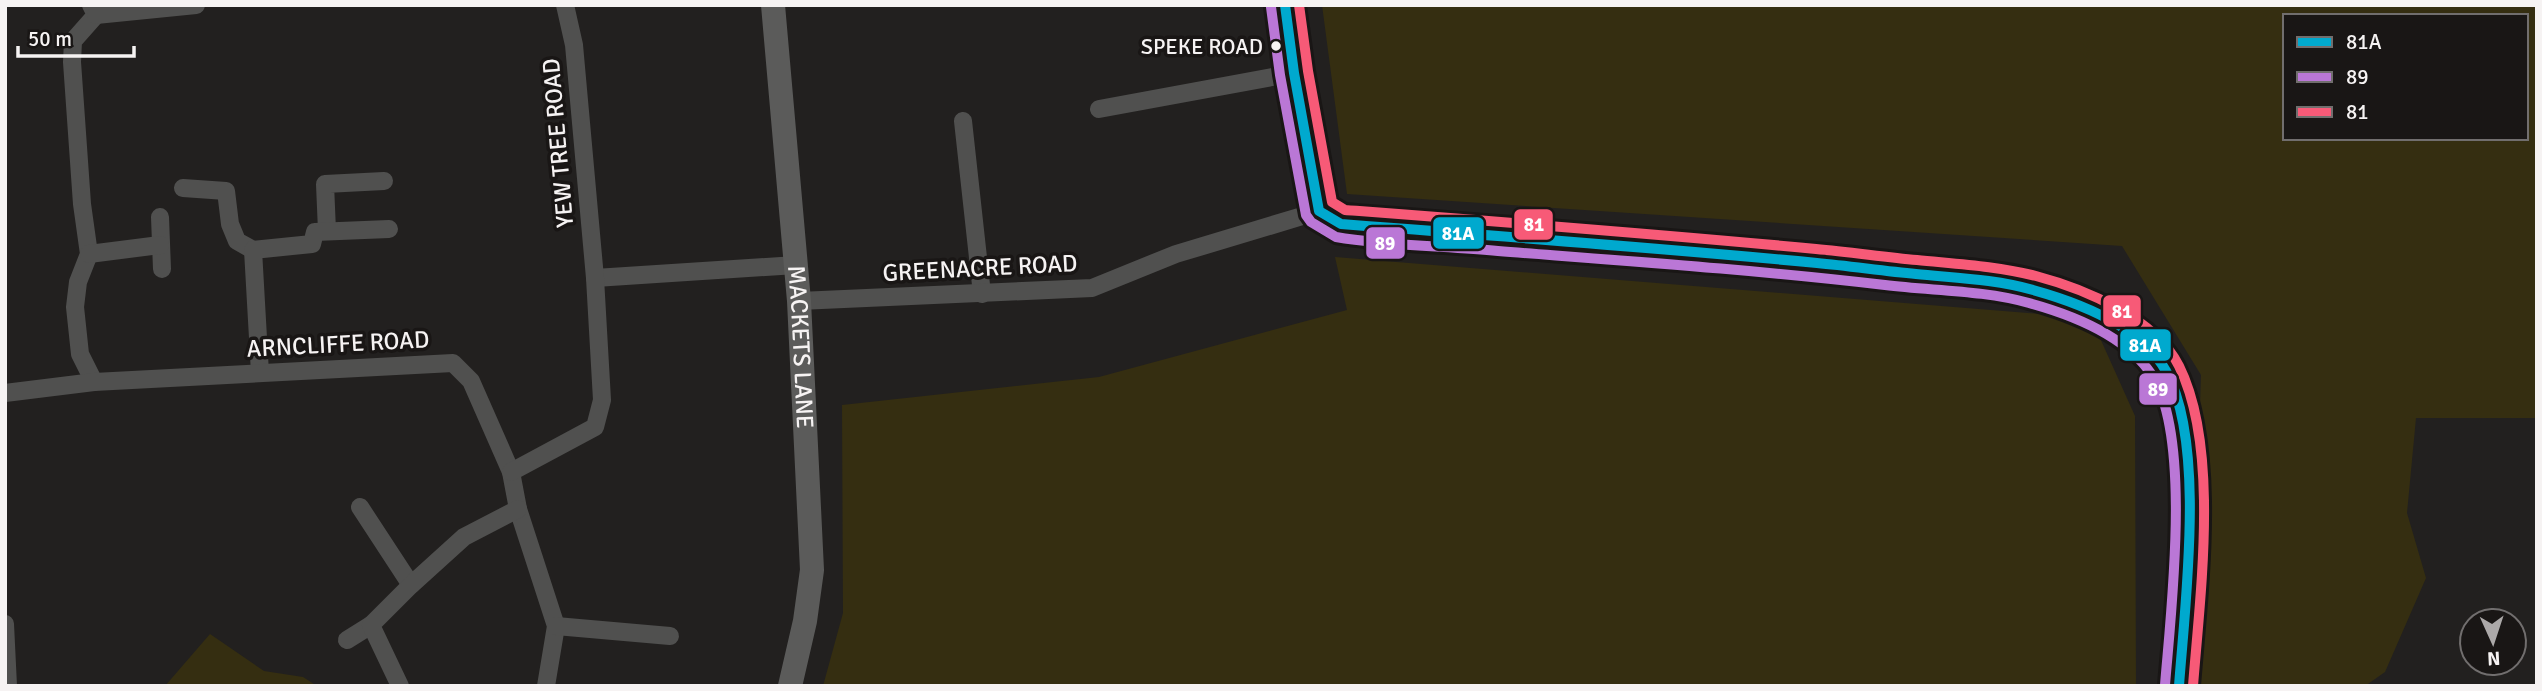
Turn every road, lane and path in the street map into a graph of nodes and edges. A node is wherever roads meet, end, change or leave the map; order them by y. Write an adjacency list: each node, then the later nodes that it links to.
1 (196, 5): 5 (street)
2 (565, 5): 20 (street, YEW TREE ROAD)
3 (773, 5): 18 (street, MACKETS LANE)
4 (1285, 5): 6 (street)
5 (94, 10): 17 (street)
6 (1294, 74): 7 (street); 11 (street)
7 (1099, 109)
8 (963, 121): 21 (street)
9 (384, 181): 14 (street)
10 (183, 188): 16 (street)
11 (1319, 211): 21 (street, GREENACRE ROAD); 39 (street)
12 (160, 217): 15 (street)
13 (389, 229): 14 (street)
14 (327, 231): 16 (street)
15 (160, 246): 17 (street); 19 (street)
16 (253, 250): 23 (street)
17 (89, 254): 24 (street)
18 (796, 265): 20 (street); 22 (street, MACKETS LANE)
19 (162, 269)
20 (595, 278): 26 (street, YEW TREE ROAD)
21 (982, 294): 22 (street, GREENACRE ROAD)
22 (799, 301): 38 (street, MACKETS LANE)
23 (260, 373): 24 (street, ARNCLIFFE ROAD); 26 (street, ARNCLIFFE ROAD)
24 (94, 382): 25 (street, ARNCLIFFE ROAD)
25 (5, 393)
26 (511, 472): 28 (street, ARNCLIFFE ROAD)
27 (360, 507): 29 (street)
28 (518, 509): 29 (street); 32 (street, ARNCLIFFE ROAD)
29 (411, 584): 31 (street)
30 (5, 624): 35 (street)
31 (371, 625): 34 (street); 36 (street)
32 (556, 626): 33 (street); 37 (street, ARNCLIFFE ROAD)
33 (670, 636)
34 (347, 640)
35 (8, 686)
36 (400, 686)
37 (546, 686)
38 (790, 686)
39 (2179, 686)

